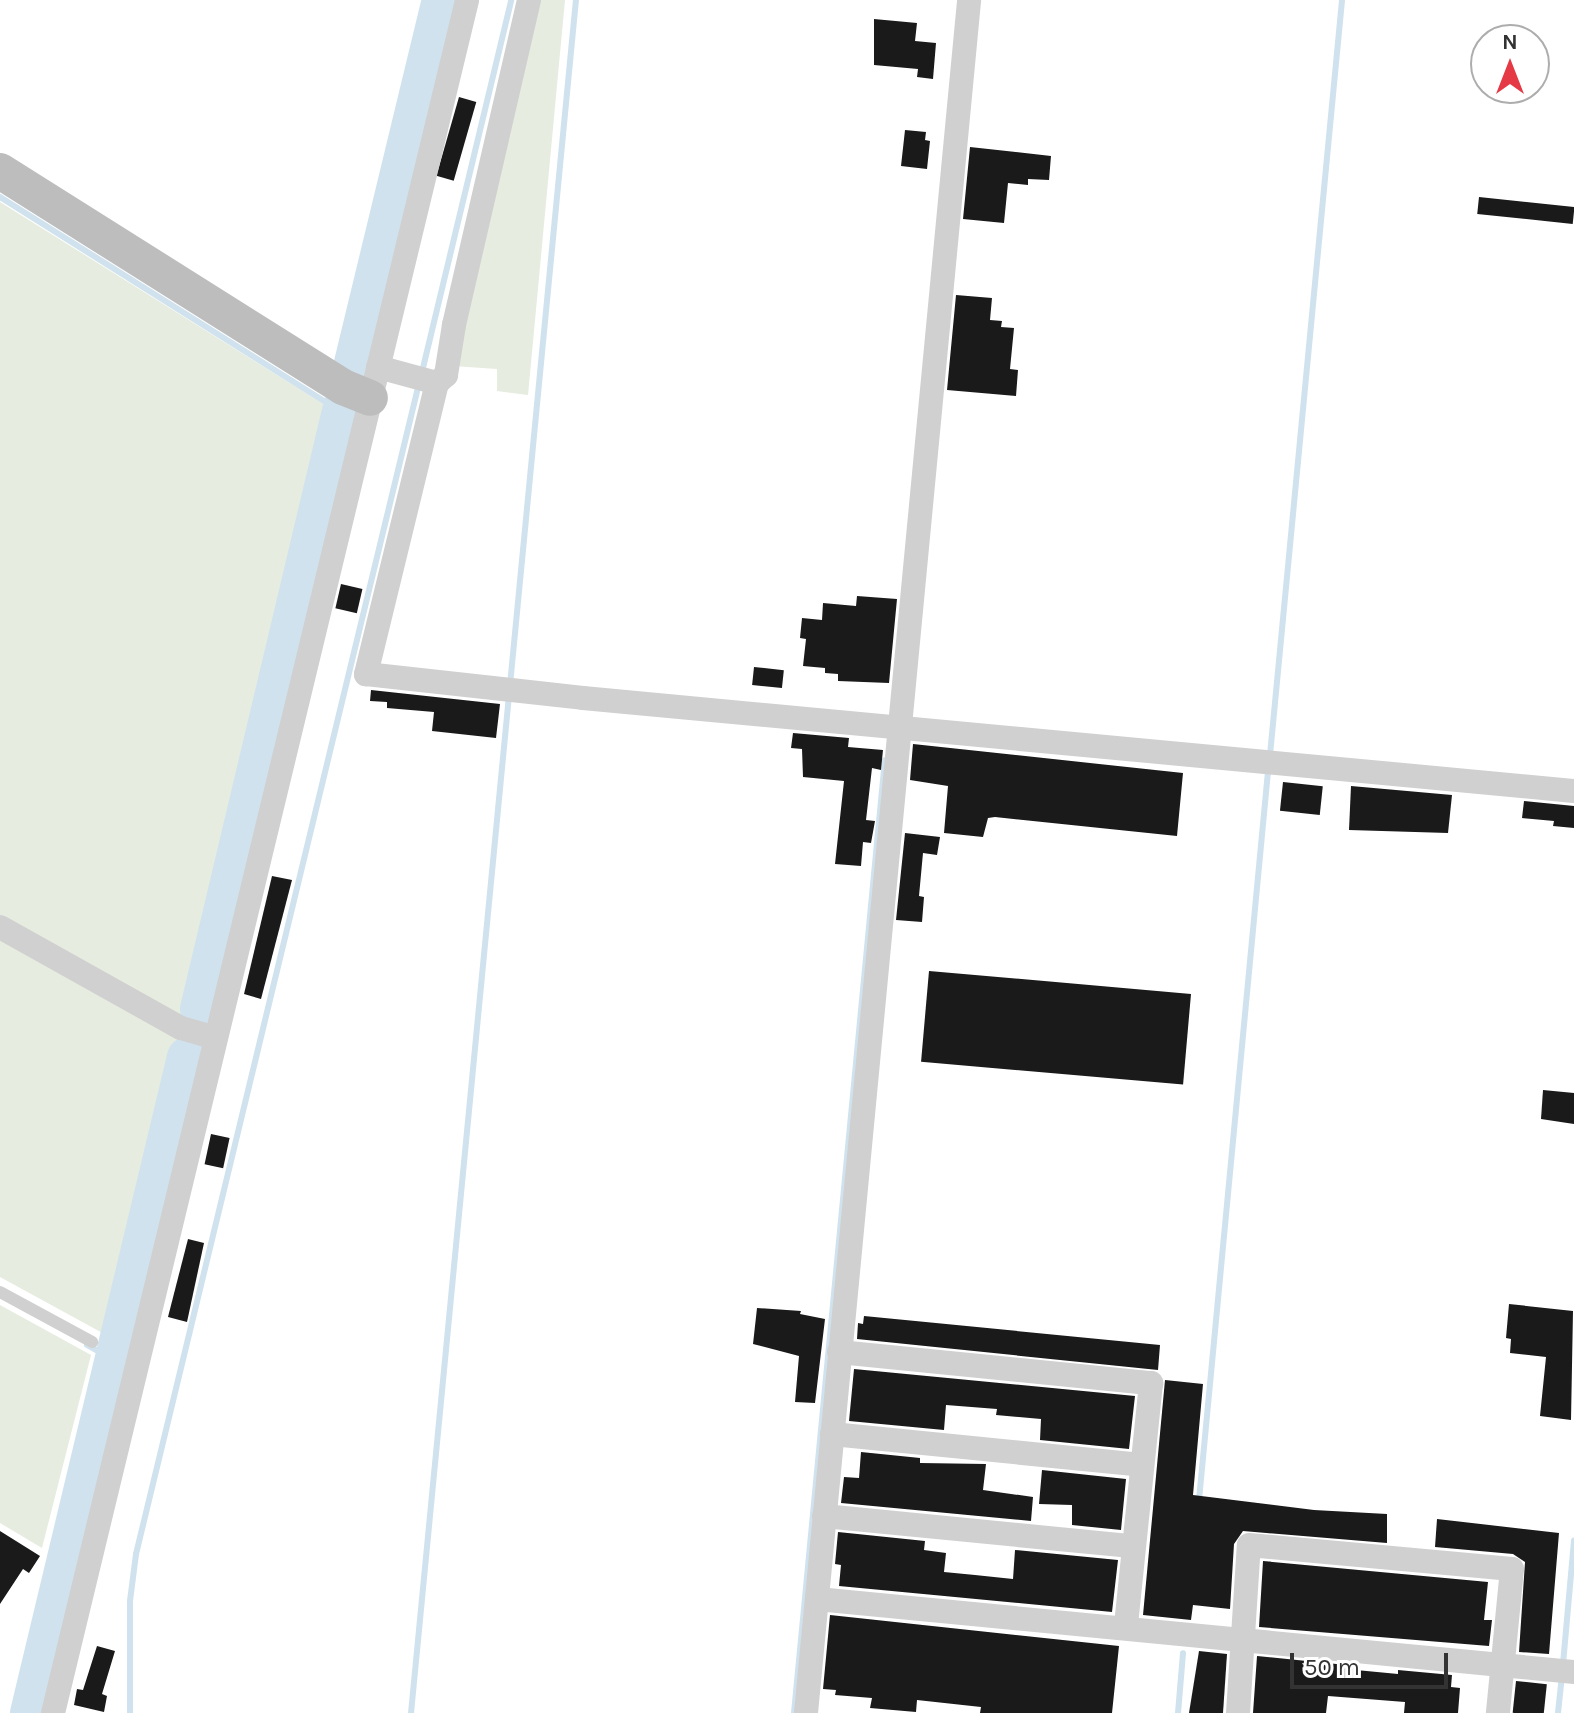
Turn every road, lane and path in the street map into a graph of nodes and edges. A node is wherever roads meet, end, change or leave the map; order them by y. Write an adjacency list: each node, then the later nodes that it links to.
1 (467, 0): 6 (street)
2 (529, 0): 5 (street)
3 (969, 0): 7 (street)
4 (0, 171): 6 (street)
5 (426, 380): 6 (street); 7 (street)
6 (374, 382): 10 (street)
7 (891, 727): 8 (street); 13 (street)
8 (1574, 791)
9 (0, 927): 10 (street)
10 (215, 1038): 23 (street)
11 (0, 1292): 12 (lane)
12 (92, 1342)
13 (839, 1352): 14 (street); 15 (street)
14 (832, 1434): 15 (street); 16 (street)
15 (1141, 1465): 17 (street)
16 (824, 1516): 17 (street); 18 (street)
17 (1132, 1546): 19 (street)
18 (817, 1599): 19 (street); 24 (street)
19 (1126, 1627): 20 (street)
20 (1242, 1638): 21 (street); 21 (street); 25 (street)
21 (1504, 1664): 22 (street); 26 (street)
22 (1566, 1671)
23 (53, 1713)
24 (806, 1713)
25 (1238, 1713)
26 (1498, 1713)

